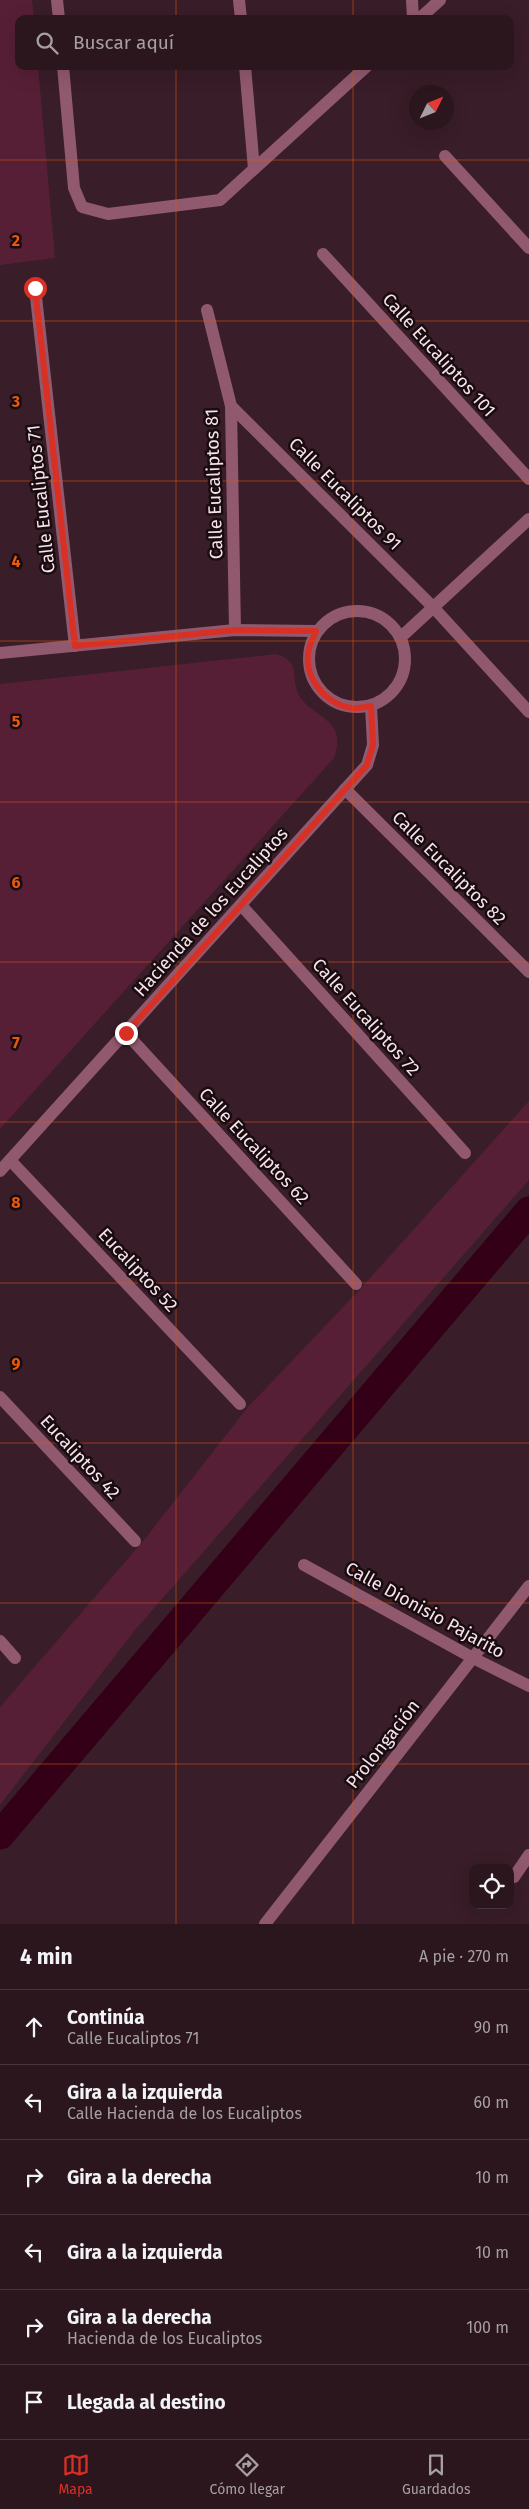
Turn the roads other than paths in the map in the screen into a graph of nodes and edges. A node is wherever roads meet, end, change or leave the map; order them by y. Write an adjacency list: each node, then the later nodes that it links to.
1 (57, 0): 5 (street)
2 (239, 0): 6 (street)
3 (412, 0): 7 (street)
4 (440, 0): 8 (street)
5 (59, 15)
6 (240, 15)
7 (413, 15)
8 (423, 15)
9 (63, 70): 13 (street)
10 (245, 70): 13 (street)
11 (362, 70): 13 (street)
12 (444, 156): 14 (street)
13 (254, 169)
14 (529, 248)
15 (323, 254): 19 (street, Calle Eucaliptos 101)
16 (35, 288): 25 (street, Calle Eucaliptos 71)
17 (207, 310): 18 (street, Calle Eucaliptos 81)
18 (231, 406): 21 (street, Calle Eucaliptos 91); 22 (street, Calle Eucaliptos 81)
19 (529, 479)
20 (529, 519): 21 (street)
21 (434, 608): 24 (street); 28 (street, Calle Eucaliptos 91)
22 (235, 630): 23 (street); 25 (street)
23 (316, 631): 24 (street); 27 (street)
24 (400, 638): 27 (street)
25 (75, 646): 26 (street)
26 (0, 653)
27 (371, 706): 29 (street, Hacienda de los Eucaliptos)
28 (529, 712)
29 (345, 789): 30 (street, Hacienda de los Eucaliptos); 31 (street, Calle Eucaliptos 82)
30 (241, 905): 32 (street, Hacienda de los Eucaliptos); 33 (street, Calle Eucaliptos 72)
31 (529, 972)
32 (126, 1033): 34 (street, Hacienda de los Eucaliptos); 36 (street, Calle Eucaliptos 62)
33 (465, 1153)
34 (10, 1160): 35 (street, Hacienda de los Eucaliptos); 38 (street, Eucaliptos 52)
35 (0, 1171)
36 (356, 1284)
37 (0, 1396): 39 (street, Eucaliptos 42)
38 (240, 1404)
39 (135, 1542)
40 (304, 1564): 44 (street, Calle Dionisio Pajarito)
41 (529, 1586): 44 (street, Prolongación)
42 (0, 1641): 43 (street)
43 (15, 1658)
44 (473, 1658): 45 (street, Calle Dionisio Pajarito); 48 (street, Prolongación)
45 (529, 1686)
46 (529, 1855): 47 (street)
47 (514, 1877)
48 (265, 1924)

